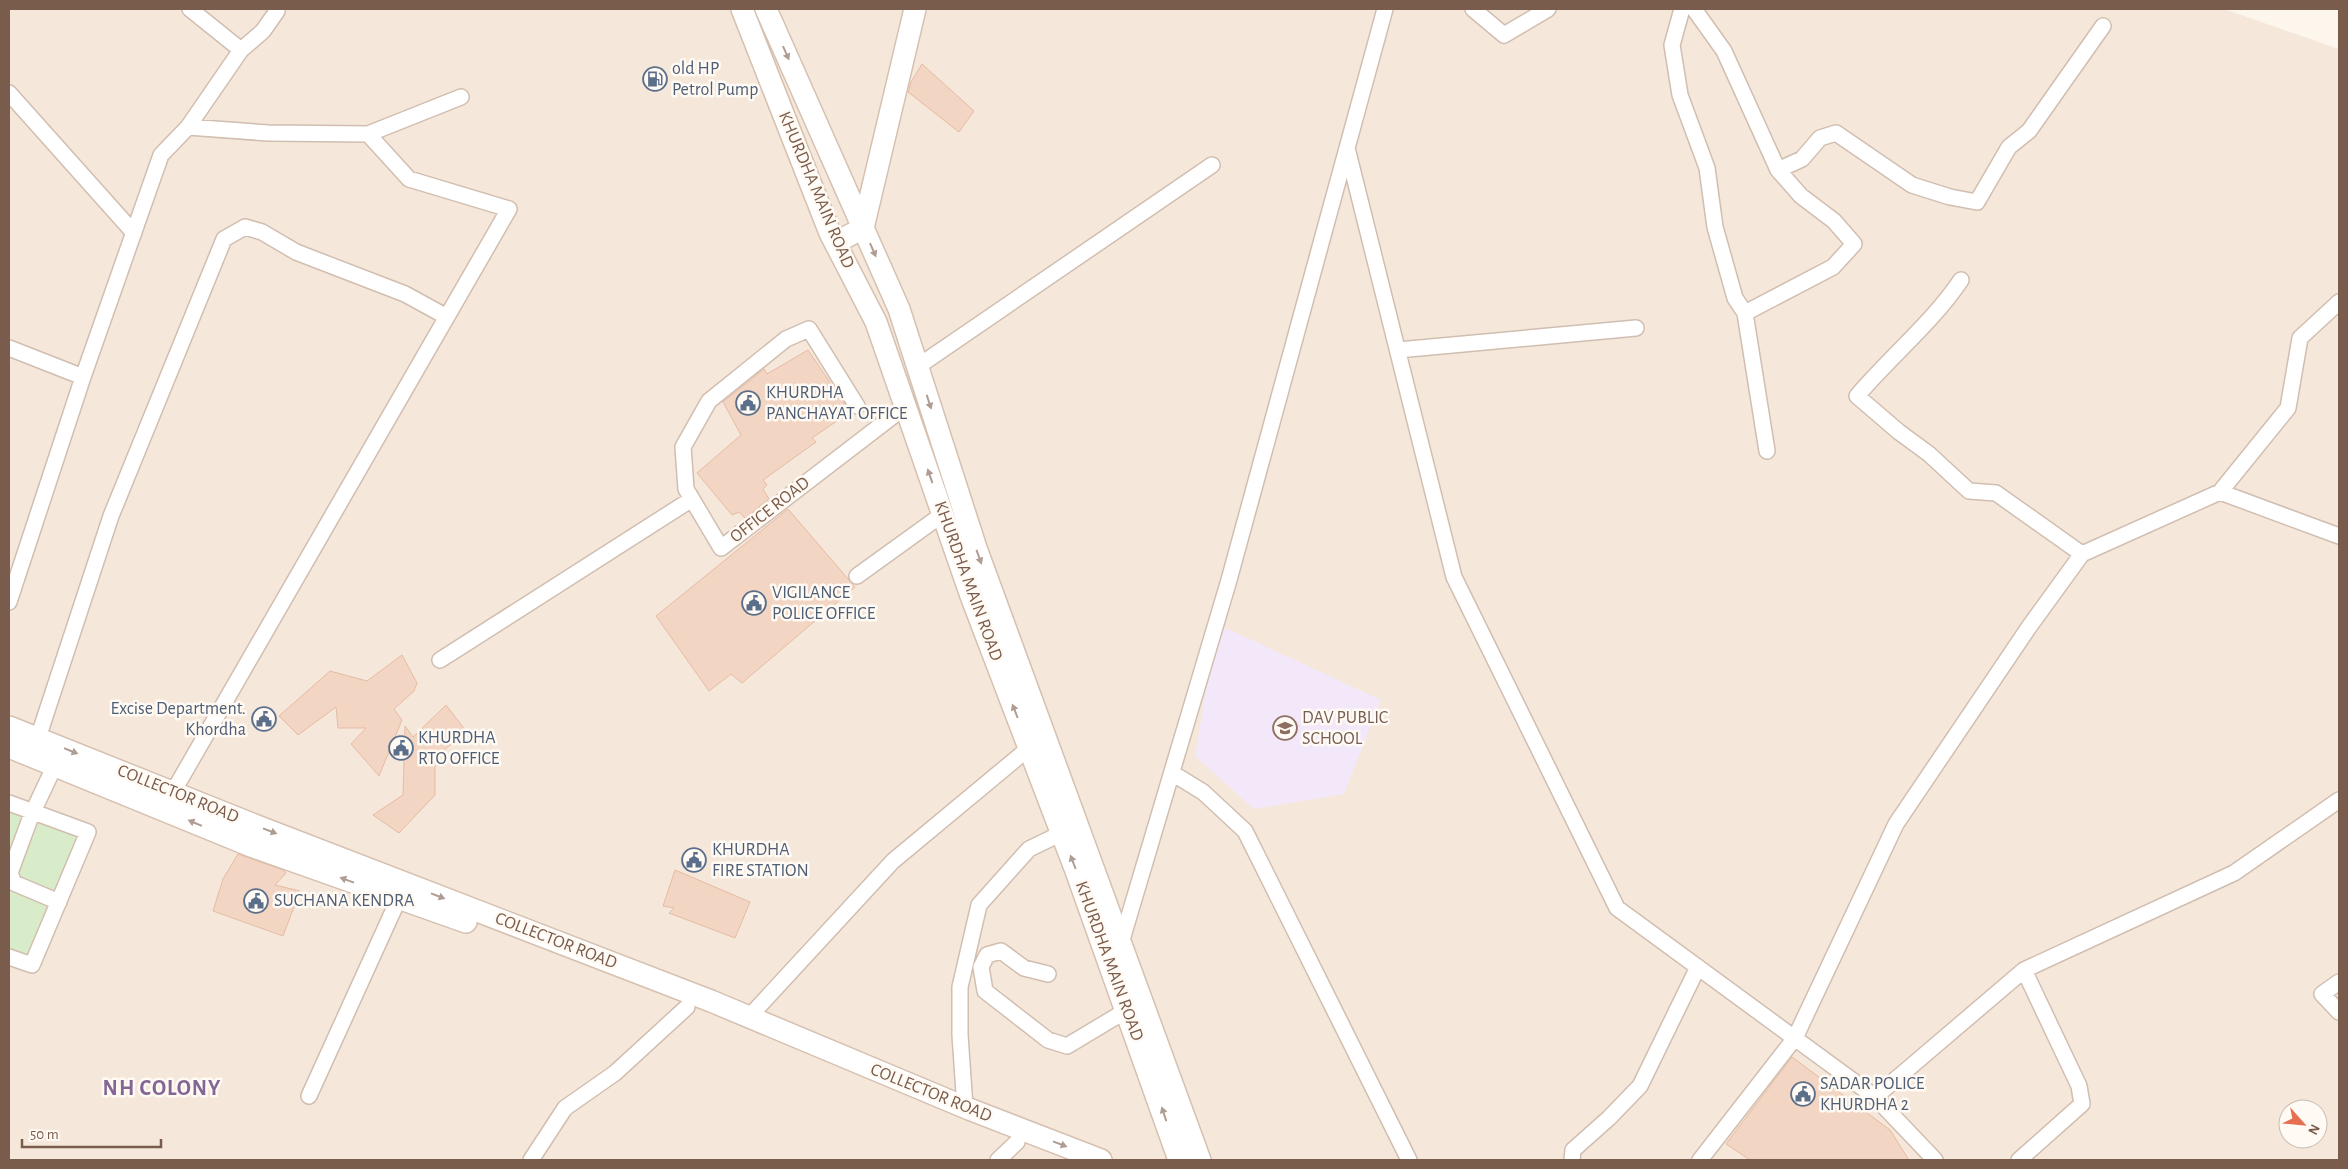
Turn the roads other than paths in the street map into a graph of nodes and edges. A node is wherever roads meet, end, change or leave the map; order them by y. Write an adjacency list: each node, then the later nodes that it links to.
1 (190, 9): 12 (street)
2 (275, 9): 12 (street)
3 (742, 9): 22 (main road, KHURDHA MAIN ROAD)
4 (766, 9): 20 (main road, KHURDHA MAIN ROAD, one-way to 20)
5 (915, 9): 20 (main road)
6 (1385, 9): 17 (street)
7 (1473, 9): 8 (street)
8 (1548, 9)
9 (1682, 9): 25 (street)
10 (1694, 9): 19 (street)
11 (2103, 26): 19 (street)
12 (242, 50): 15 (street)
13 (9, 93): 21 (street)
14 (461, 97): 16 (street)
15 (188, 127): 16 (street); 21 (street)
16 (368, 134): 26 (street)
17 (1347, 148): 29 (street); 48 (street)
18 (1212, 165): 30 (street)
19 (1778, 170): 25 (street)
20 (863, 228): 22 (main road); 30 (main road, KHURDHA MAIN ROAD, one-way to 30)
21 (134, 233): 31 (street)
22 (835, 243): 33 (main road, KHURDHA MAIN ROAD)
23 (1961, 280): 39 (street)
24 (2339, 302): 35 (street)
25 (1745, 313): 34 (street)
26 (446, 317): 44 (street); 50 (street)
27 (1636, 328): 29 (street)
28 (9, 348): 31 (street)
29 (1398, 350): 58 (street)
30 (917, 367): 56 (main road, KHURDHA MAIN ROAD, one-way to 56)
31 (84, 377): 41 (street)
32 (857, 406): 36 (street, OFFICE ROAD)
33 (906, 406): 36 (street, OFFICE ROAD); 37 (main road, KHURDHA MAIN ROAD, one-way to 33)
34 (1767, 451)
35 (2220, 492): 38 (street); 39 (street)
36 (692, 499): 42 (street)
37 (943, 514): 40 (street); 46 (main road, KHURDHA MAIN ROAD, one-way to 37)
38 (2339, 536)
39 (2082, 554): 67 (street)
40 (857, 576)
41 (9, 602)
42 (440, 660)
43 (9, 727): 44 (main road, COLLECTOR ROAD)
44 (35, 746): 45 (main road, COLLECTOR ROAD); 47 (main road, COLLECTOR ROAD); 50 (main road, COLLECTOR ROAD, one-way to 50)
45 (9, 747)
46 (1029, 748): 53 (main road, KHURDHA MAIN ROAD); 66 (street)
47 (55, 765): 50 (main road, COLLECTOR ROAD); 52 (street)
48 (1172, 773): 56 (street); 78 (street)
49 (2339, 800): 59 (street)
50 (168, 801): 54 (main road, COLLECTOR ROAD, one-way to 50); 61 (main road, COLLECTOR ROAD, one-way to 61)
51 (9, 804): 52 (street)
52 (33, 812): 55 (street); 55 (street)
53 (1062, 833): 64 (main road, KHURDHA MAIN ROAD, one-way to 53); 70 (street)
54 (399, 898): 61 (main road, COLLECTOR ROAD); 68 (street)
55 (58, 902): 57 (street)
56 (1121, 943): 77 (main road, KHURDHA MAIN ROAD)
57 (9, 957)
58 (1698, 967): 67 (street); 79 (street)
59 (2024, 970): 69 (street); 82 (street)
60 (1048, 974): 64 (street)
61 (632, 978): 63 (main road, COLLECTOR ROAD); 66 (main road, COLLECTOR ROAD)
62 (2339, 982): 65 (street)
63 (686, 1007): 71 (main road, COLLECTOR ROAD); 72 (street)
64 (1127, 1010): 76 (main road, KHURDHA MAIN ROAD, one-way to 64)
65 (2339, 1012)
66 (749, 1017): 70 (main road, COLLECTOR ROAD)
67 (1795, 1038): 69 (street); 80 (street)
68 (309, 1096)
69 (1875, 1097): 81 (street)
70 (965, 1107): 75 (main road, COLLECTOR ROAD, one-way to 75)
71 (1016, 1142): 73 (street); 74 (main road, COLLECTOR ROAD)
72 (531, 1160)
73 (998, 1160)
74 (1060, 1160)
75 (1101, 1160)
76 (1179, 1160)
77 (1200, 1160)
78 (1409, 1160)
79 (1572, 1160)
80 (1700, 1160)
81 (1935, 1160)
82 (2019, 1160)

